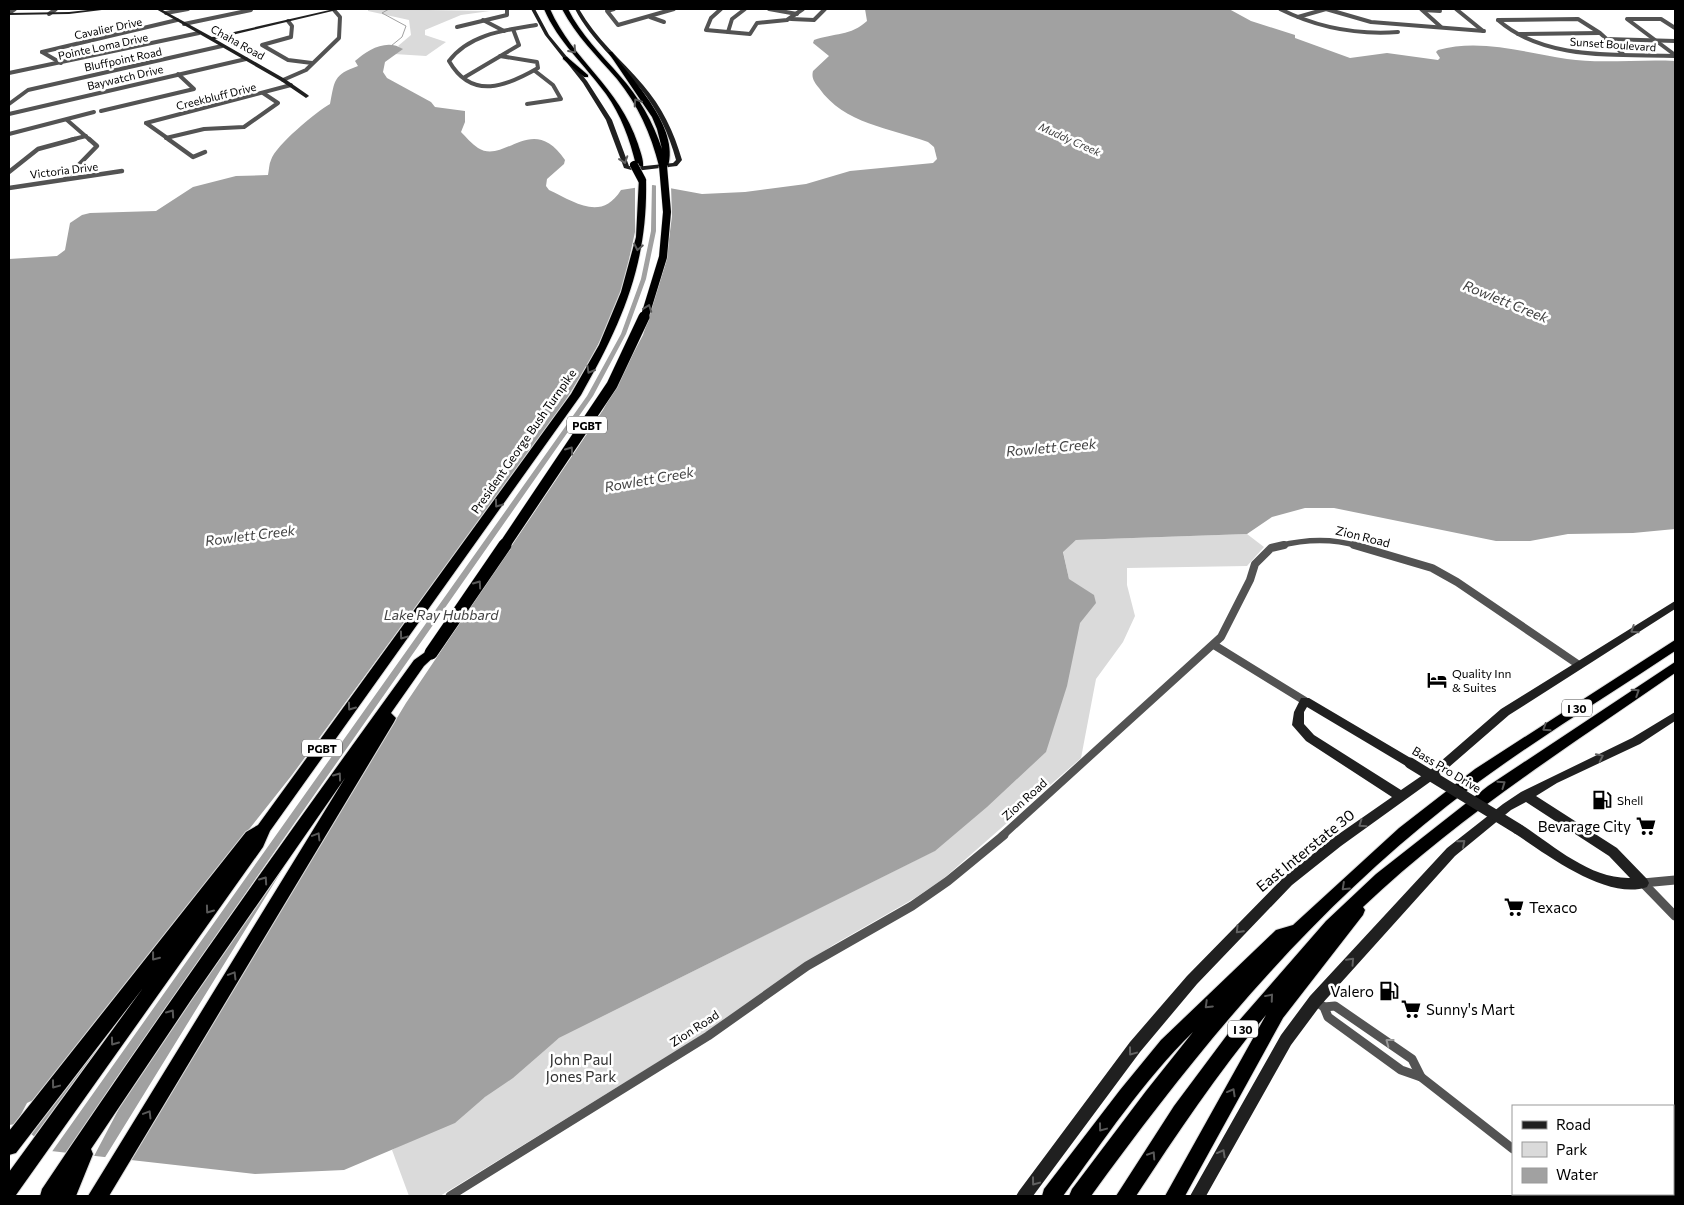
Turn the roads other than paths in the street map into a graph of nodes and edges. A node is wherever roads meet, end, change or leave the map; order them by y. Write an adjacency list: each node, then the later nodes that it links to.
1 (15, 9): 27 (street)
2 (56, 9): 29 (street)
3 (108, 9): 29 (street)
4 (158, 9): 28 (street, Chaha Road)
5 (188, 9): 28 (street)
6 (337, 9): 36 (street); 66 (street)
7 (507, 9): 35 (street)
8 (533, 9): 63 (street)
9 (547, 9): 86 (highway, one-way to 86)
10 (565, 9): 85 (highway, PGBT, one-way to 10)
11 (577, 9): 59 (street)
12 (614, 9): 31 (street)
13 (660, 9): 26 (street)
14 (674, 9): 26 (street)
15 (721, 9): 48 (street)
16 (745, 9): 48 (street)
17 (769, 9): 30 (street)
18 (803, 9): 30 (street)
19 (825, 9): 33 (street)
20 (1280, 9): 32 (street)
21 (1326, 9): 32 (street); 38 (street)
22 (1431, 9): 25 (street); 25 (street)
23 (1456, 9): 40 (street)
24 (251, 10): 39 (street)
25 (1422, 10): 43 (street)
26 (667, 11): 31 (street)
27 (9, 13): 29 (street)
28 (166, 13): 34 (street, Chaha Road)
29 (49, 14)
30 (797, 14): 33 (street)
31 (649, 17): 37 (street)
32 (1298, 17): 51 (street)
33 (791, 19): 48 (street)
34 (177, 20): 39 (street, Chaha Road); 65 (street, Cavalier Drive)
35 (483, 20): 42 (street); 47 (street)
36 (288, 21): 55 (street); 66 (street)
37 (664, 22)
38 (1371, 22): 43 (street); 51 (street)
39 (184, 24): 50 (street, Chaha Road)
40 (1475, 24): 44 (street); 44 (street)
41 (536, 26): 46 (street)
42 (458, 27)
43 (1442, 27): 44 (street)
44 (1454, 28)
45 (1675, 28): 56 (street)
46 (513, 29): 47 (street); 61 (street)
47 (504, 30): 70 (street)
48 (728, 32)
49 (1398, 32): 51 (street)
50 (200, 33): 55 (street, Chaha Road); 65 (street, Pointe Loma Drive)
51 (1369, 34)
52 (1516, 34): 53 (street); 53 (street, Sunset Boulevard); 60 (street, Sunset Boulevard)
53 (1600, 34): 54 (street)
54 (1606, 39): 56 (street); 60 (street)
55 (211, 40): 58 (street, Chaha Road)
56 (1658, 41): 57 (street); 62 (street)
57 (1675, 41)
58 (222, 46): 64 (street, Chaha Road); 75 (street, Bluffpoint Road)
59 (610, 53): 63 (street, one-way to 59); 85 (highway)
60 (1623, 54): 62 (street, Sunset Boulevard)
61 (500, 56): 67 (street); 70 (street)
62 (1675, 56)
63 (565, 58): 86 (highway)
64 (246, 59): 69 (street, Baywatch Drive); 71 (street, Chaha Road)
65 (61, 64): 68 (street, Pointe Loma Drive)
66 (312, 64): 71 (street)
67 (535, 71): 70 (street); 76 (street)
68 (9, 73)
69 (178, 74): 77 (street); 79 (street, Baywatch Drive)
70 (465, 77)
71 (283, 80): 72 (street, Chaha Road)
72 (291, 86): 73 (street, Creekbluff Drive); 74 (street, Chaha Road)
73 (264, 93): 83 (street); 83 (street, Creekbluff Drive)
74 (306, 96)
75 (9, 104)
76 (527, 104)
77 (101, 111)
78 (94, 112): 80 (street)
79 (9, 114)
80 (67, 120): 81 (street); 82 (street)
81 (9, 134)
82 (86, 136): 88 (street); 89 (street)
83 (166, 138): 84 (street)
84 (204, 152)
85 (663, 164): 94 (highway, PGBT, one-way to 85, bridge)
86 (637, 165): 101 (highway, President George Bush Turnpike / PGBT, one-way to 101, bridge)
87 (122, 171): 89 (street, Victoria Drive)
88 (9, 172)
89 (65, 179): 90 (street, Victoria Drive)
90 (9, 188)
91 (1675, 604): 95 (street, East Interstate 30, one-way to 95)
92 (1214, 645): 95 (street, Zion Road); 97 (street, Bass Pro Drive); 116 (street, Zion Road)
93 (1675, 645): 106 (highway, I 30, one-way to 106)
94 (431, 653): 109 (highway, one-way to 94); 115 (highway, one-way to 94)
95 (1579, 665): 100 (street, East Interstate 30)
96 (1675, 667): 102 (highway, I 30, one-way to 96)
97 (1305, 701): 100 (street); 104 (street, Bass Pro Drive, bridge)
98 (1675, 716): 99 (street, one-way to 98)
99 (1526, 796): 104 (street); 107 (street, one-way to 99)
100 (1402, 797): 117 (street, East Interstate 30, one-way to 117)
101 (264, 828): 110 (highway, one-way to 110); 112 (highway, one-way to 112)
102 (1382, 879): 120 (highway, I 30, one-way to 102); 121 (highway, one-way to 102)
103 (1675, 880): 104 (street, Bass Pro Drive)
104 (1643, 883): 105 (street)
105 (1675, 916)
106 (1301, 931): 118 (highway, one-way to 118); 119 (highway, I 30)
107 (1319, 1004): 108 (street); 108 (street, one-way to 107); 122 (street, one-way to 107)
108 (1421, 1077): 111 (street)
109 (114, 1097): 113 (highway); 114 (highway)
110 (9, 1146)
111 (1512, 1147)
112 (9, 1188)
113 (49, 1196)
114 (67, 1196)
115 (98, 1196)
116 (450, 1196)
117 (1024, 1196)
118 (1052, 1196)
119 (1079, 1196)
120 (1125, 1196)
121 (1175, 1196)
122 (1198, 1196)

